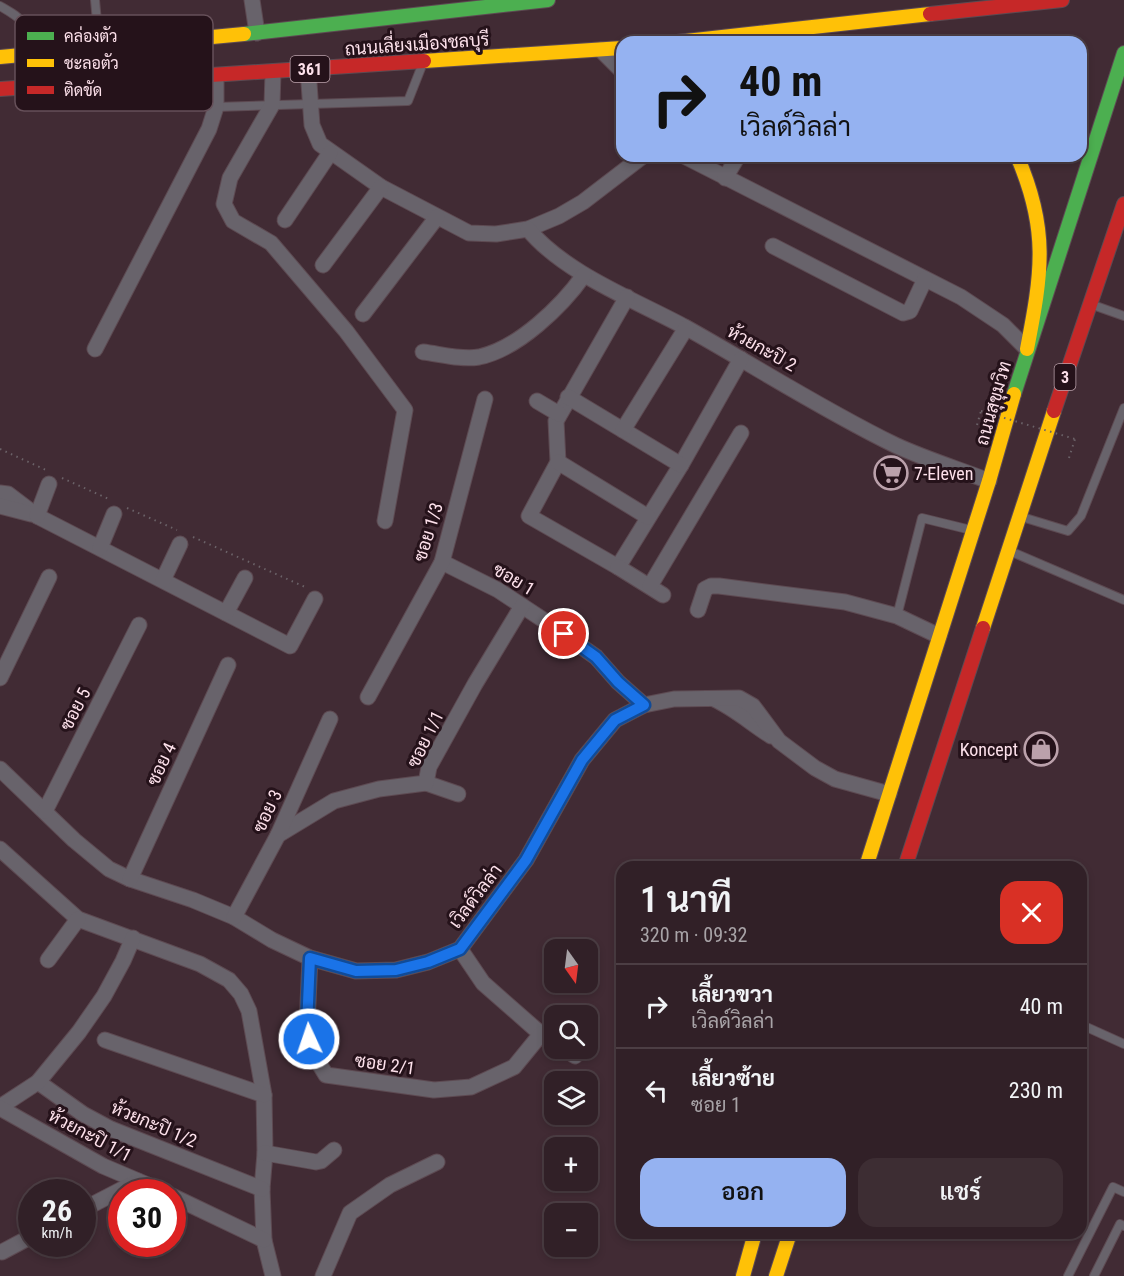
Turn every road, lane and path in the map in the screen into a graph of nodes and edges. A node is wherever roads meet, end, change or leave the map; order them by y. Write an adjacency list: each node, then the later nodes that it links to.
1 (95, 0): 8 (lane)
2 (252, 0): 9 (street)
3 (548, 0): 5 (main road, ถนนเลี่ยงเมืองชลบุรี / 361)
4 (1062, 0): 10 (main road)
5 (520, 2): 9 (main road, ถนนเลี่ยงเมืองชลบุรี / 361)
6 (0, 6): 7 (lane)
7 (15, 15)
8 (96, 15)
9 (257, 33): 11 (main road, ถนนเลี่ยงเมืองชลบุรี / 361)
10 (732, 36)
11 (213, 37)
12 (616, 49): 13 (main road, ถนนเลี่ยงเมืองชลบุรี / 361)
13 (601, 50): 17 (main road, ถนนเลี่ยงเมืองชลบุรี / 361); 18 (street)
14 (1124, 53): 50 (main road, ถนนสุขุมวิท)
15 (15, 56): 16 (main road, ถนนเลี่ยงเมืองชลบุรี / 361)
16 (0, 57)
17 (423, 61): 19 (main road, ถนนเลี่ยงเมืองชลบุรี / 361); 25 (lane)
18 (616, 65)
19 (308, 69): 20 (main road, ถนนเลี่ยงเมืองชลบุรี / 361); 25 (street)
20 (273, 72): 22 (main road, ถนนเลี่ยงเมืองชลบุรี / 361); 26 (street)
21 (213, 76): 22 (main road, ถนนเลี่ยงเมืองชลบุรี / 361)
22 (216, 76): 27 (street)
23 (15, 88): 24 (main road, ถนนเลี่ยงเมืองชลบุรี / 361)
24 (0, 89)
25 (309, 104): 26 (lane); 28 (street)
26 (272, 105): 27 (lane); 73 (street)
27 (216, 107): 49 (street)
28 (330, 153): 34 (street); 37 (street)
29 (635, 162): 38 (street)
30 (695, 162): 33 (street)
31 (734, 162): 33 (street)
32 (1020, 162): 50 (main road)
33 (725, 178): 43 (street)
34 (381, 188): 36 (street); 41 (street)
35 (1124, 204): 39 (main road, 3)
36 (436, 217): 38 (street); 46 (street)
37 (285, 220)
38 (528, 229): 42 (street, ห้วยกะปิ 2)
39 (1119, 232): 45 (main road, 3)
40 (773, 246): 43 (street)
41 (323, 264)
42 (584, 275): 44 (street, ห้วยกะปิ 2); 51 (street)
43 (925, 279): 50 (street)
44 (627, 297): 48 (street, ห้วยกะปิ 2); 53 (street)
45 (1089, 303): 47 (lane); 71 (main road, 3)
46 (363, 314)
47 (1124, 316)
48 (686, 328): 52 (street, ห้วยกะปิ 2); 59 (street)
49 (95, 349)
50 (1027, 349): 65 (main road, ถนนสุขุมวิท)
51 (423, 352)
52 (741, 359): 64 (street); 65 (street, ห้วยกะปิ 2)
53 (568, 397): 57 (street); 59 (street)
54 (485, 399): 78 (street, ซอย 1/3)
55 (537, 400): 57 (street)
56 (1124, 408): 71 (lane)
57 (560, 414): 63 (street)
58 (977, 425): 62 (path, bridge)
59 (623, 430): 64 (street)
60 (741, 433): 83 (street)
61 (0, 449): 85 (path)
62 (1069, 458)
63 (558, 462): 72 (street); 79 (street)
64 (681, 465): 72 (street)
65 (989, 481): 74 (main road, ถนนสุขุมวิท)
66 (49, 484): 70 (street)
67 (0, 493): 70 (street)
68 (0, 506): 70 (street)
69 (114, 514): 76 (street)
70 (37, 516): 76 (street)
71 (1020, 516): 77 (main road, 3)
72 (648, 518): 79 (street)
73 (385, 521)
74 (973, 530): 90 (lane); 92 (main road, ถนนสุขุมวิท)
75 (180, 543): 82 (street)
76 (100, 548): 82 (street)
77 (1008, 550): 86 (lane); 99 (main road, 3)
78 (442, 562): 87 (street, ซอย 1); 95 (street, ซอย 1/3)
79 (618, 567): 83 (street)
80 (49, 577): 94 (street)
81 (245, 578): 89 (street)
82 (163, 580): 89 (street)
83 (650, 586): 84 (street)
84 (663, 596)
85 (315, 599): 89 (street)
86 (1124, 600)
87 (522, 606): 96 (street, ซอย 1); 101 (street, ซอย 1/1)
88 (698, 610): 90 (street)
89 (226, 613)
90 (897, 616): 92 (street)
91 (140, 625): 104 (street, ซอย 5)
92 (939, 636): 98 (main road, ถนนสุขุมวิท)
93 (228, 665): 109 (street, ซอย 4)
94 (0, 678)
95 (368, 697)
96 (644, 705): 103 (street, เวิลด์วิลล่า); 113 (street, เวิลด์วิลล่า)
97 (330, 719): 105 (street, ซอย 3)
98 (907, 738): 99 (main road); 103 (main road, ถนนสุขุมวิท)
99 (944, 748): 108 (main road, 3)
100 (0, 769): 104 (street, เวิลด์วิลล่า)
101 (426, 783): 102 (street); 105 (street, ซอย 1/1)
102 (458, 794)
103 (889, 794): 107 (main road, ถนนสุขุมวิท)
104 (45, 811): 109 (street, เวิลด์วิลล่า)
105 (278, 835): 110 (street, ซอย 3)
106 (0, 849): 111 (street)
107 (868, 861)
108 (907, 861)
109 (130, 879): 110 (street, เวิลด์วิลล่า)
110 (234, 917): 114 (street, เวิลด์วิลล่า)
111 (78, 919): 112 (street); 115 (street)
112 (133, 938): 121 (street); 122 (street)
113 (460, 949): 114 (street, เวิลด์วิลล่า); 117 (street)
114 (310, 958): 117 (street, ซอย 2/1)
115 (48, 960)
116 (1087, 1027): 120 (lane)
117 (541, 1034): 118 (street)
118 (544, 1036)
119 (105, 1040): 122 (street)
120 (1124, 1044)
121 (38, 1082): 123 (street); 128 (street, ห้วยกะปิ 1/2)
122 (264, 1095): 125 (street)
123 (0, 1107): 127 (street, ห้วยกะปิ 1/1)
124 (334, 1150): 125 (street)
125 (265, 1153): 128 (street)
126 (437, 1162): 140 (street)
127 (133, 1179)
128 (262, 1190): 136 (street)
129 (1124, 1192): 132 (lane)
130 (186, 1203): 136 (street)
131 (1124, 1226): 144 (lane)
132 (1087, 1238)
133 (754, 1239): 141 (main road)
134 (788, 1239): 142 (main road)
135 (1087, 1239): 143 (lane)
136 (264, 1240): 139 (street)
137 (18, 1243): 138 (street)
138 (2, 1252)
139 (273, 1276)
140 (323, 1276)
141 (743, 1276)
142 (776, 1276)
143 (1068, 1276)
144 (1094, 1276)

